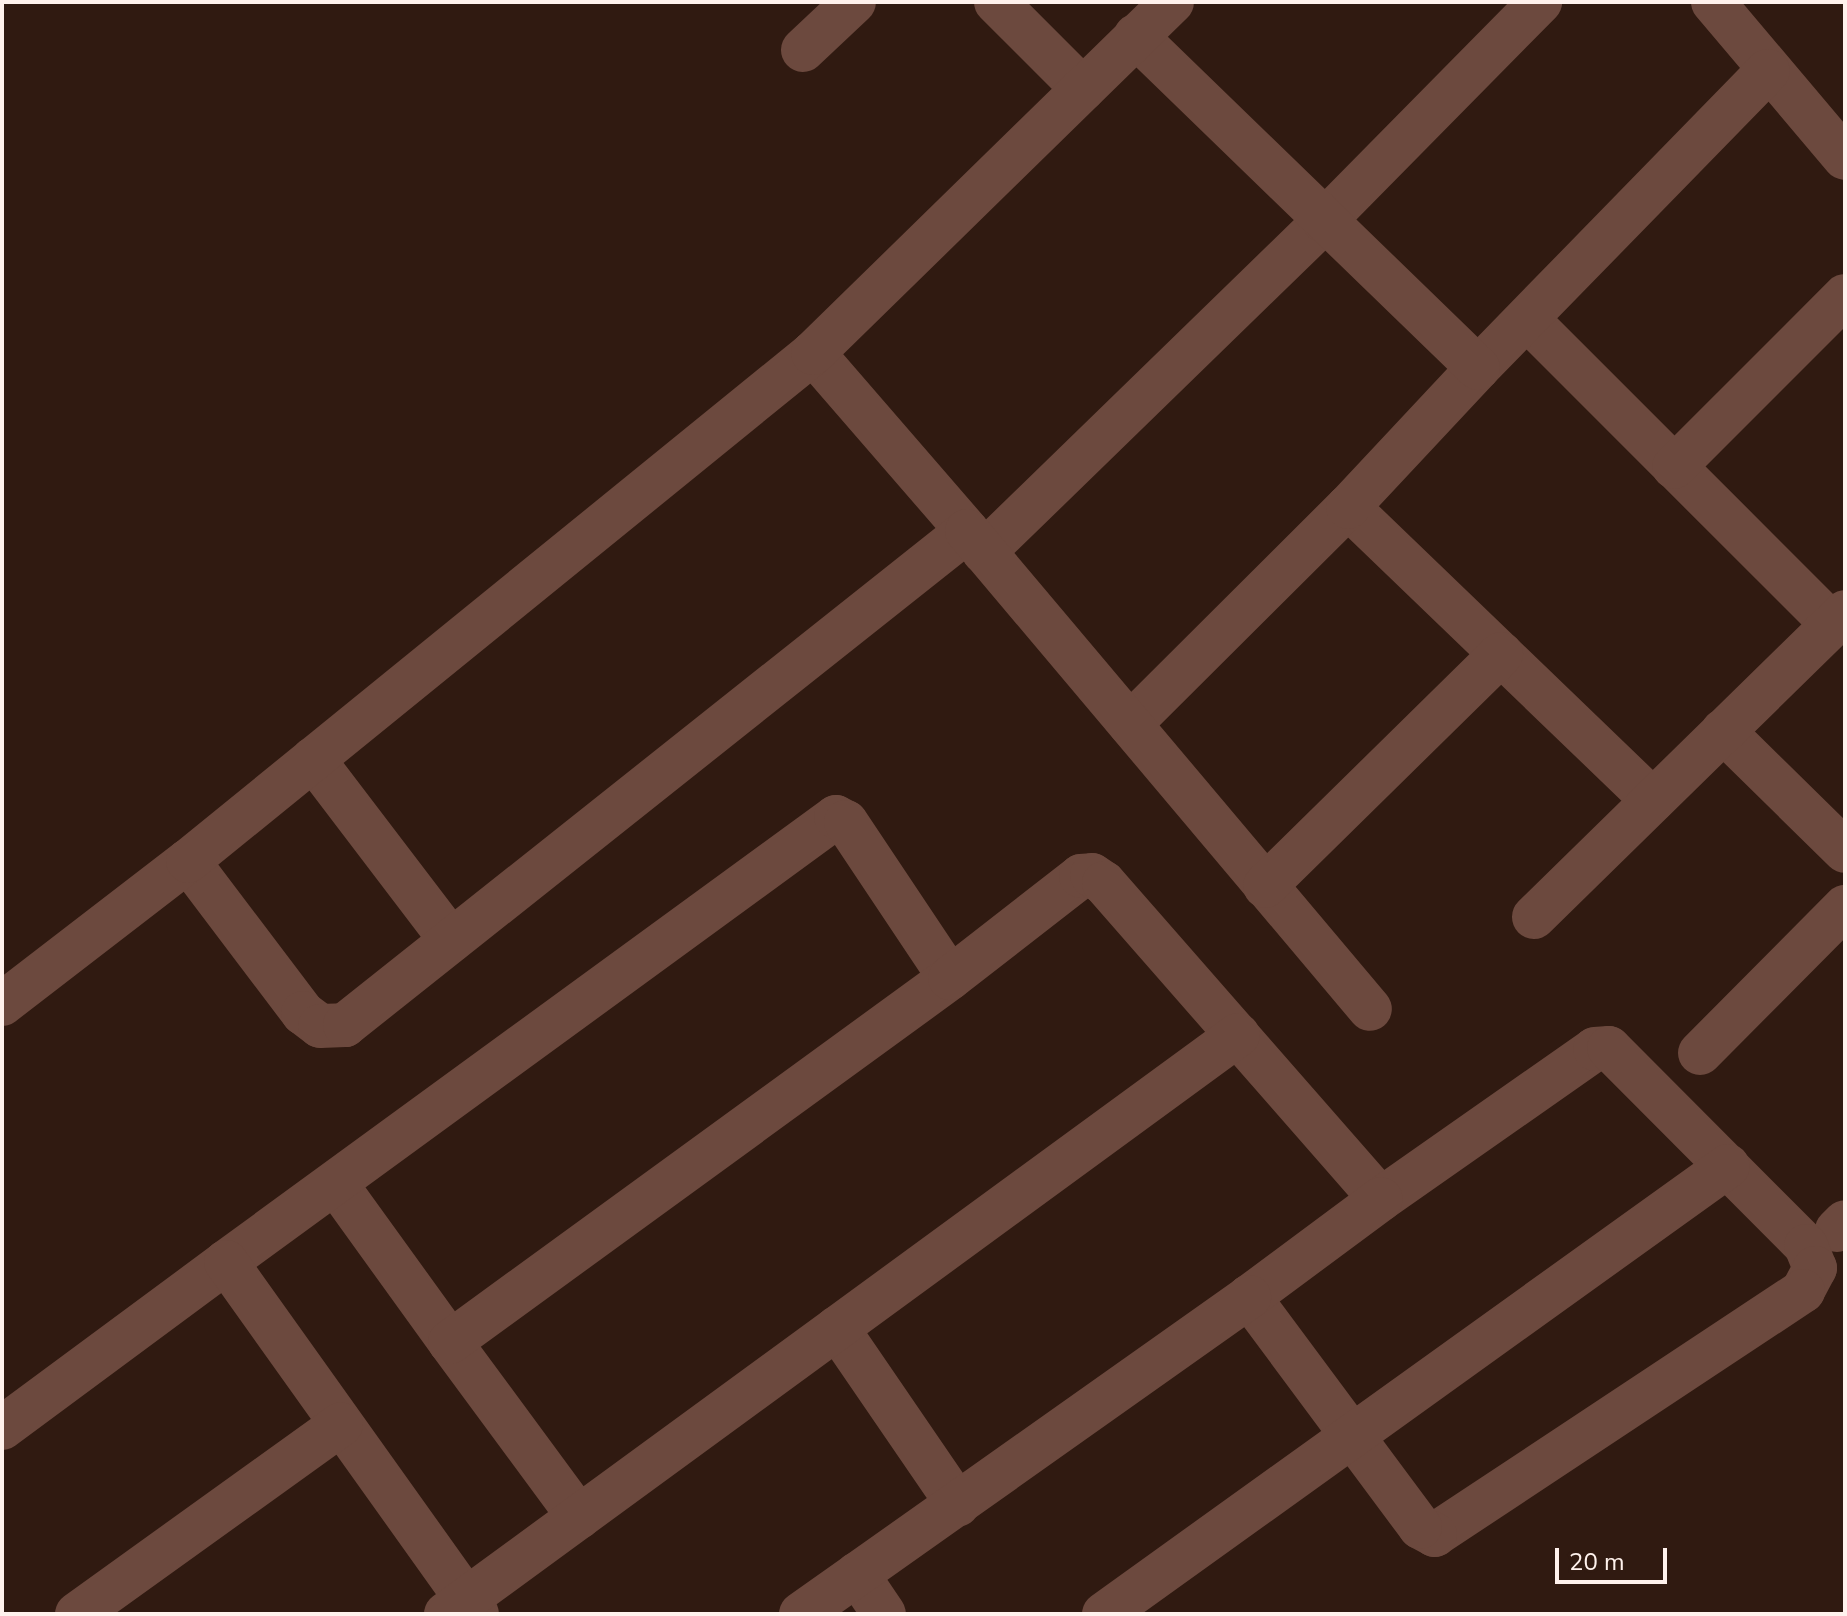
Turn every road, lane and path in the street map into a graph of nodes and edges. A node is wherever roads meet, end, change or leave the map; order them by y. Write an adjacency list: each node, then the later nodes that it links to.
1 (854, 2): 7 (street)
2 (996, 2): 9 (street)
3 (1172, 2): 6 (street)
4 (1540, 2): 11 (street)
5 (1713, 2): 8 (street)
6 (1136, 36): 9 (street); 11 (street)
7 (803, 50)
8 (1768, 71): 10 (street); 13 (street)
9 (1083, 89): 14 (street)
10 (1845, 158)
11 (1324, 221): 15 (street); 18 (street)
12 (1845, 296): 16 (street)
13 (1527, 319): 15 (street); 16 (street)
14 (813, 353): 18 (street); 23 (street)
15 (1478, 368): 17 (street)
16 (1674, 467): 19 (street)
17 (1348, 507): 20 (street); 21 (street)
18 (976, 542): 21 (street); 30 (street)
19 (1839, 618): 22 (street)
20 (1501, 654): 24 (street); 27 (street)
21 (1130, 724): 27 (street)
22 (1723, 731): 24 (street); 25 (street)
23 (313, 759): 26 (street); 30 (street)
24 (1653, 800): 29 (street)
25 (1845, 851)
26 (188, 861): 30 (street); 32 (street)
27 (1265, 886): 33 (street)
28 (1845, 907): 35 (street)
29 (1534, 917)
30 (451, 940)
31 (950, 978): 34 (street); 37 (street); 42 (street)
32 (2, 1004)
33 (1370, 1009)
34 (1238, 1035): 38 (street); 41 (street)
35 (1700, 1053)
36 (1728, 1166): 38 (street); 45 (street); 45 (street)
37 (336, 1184): 39 (street); 42 (street)
38 (1381, 1199): 40 (street)
39 (226, 1262): 43 (street); 44 (street)
40 (1249, 1297): 45 (street); 46 (street)
41 (837, 1328): 46 (street); 47 (street)
42 (450, 1342): 47 (street)
43 (341, 1424): 49 (street); 50 (street)
44 (2, 1428)
45 (1353, 1433): 53 (street)
46 (958, 1505): 48 (street)
47 (579, 1517): 49 (street)
48 (857, 1574): 51 (street); 52 (street)
49 (463, 1609)
50 (77, 1614)
51 (801, 1614)
52 (884, 1614)
53 (1104, 1614)

